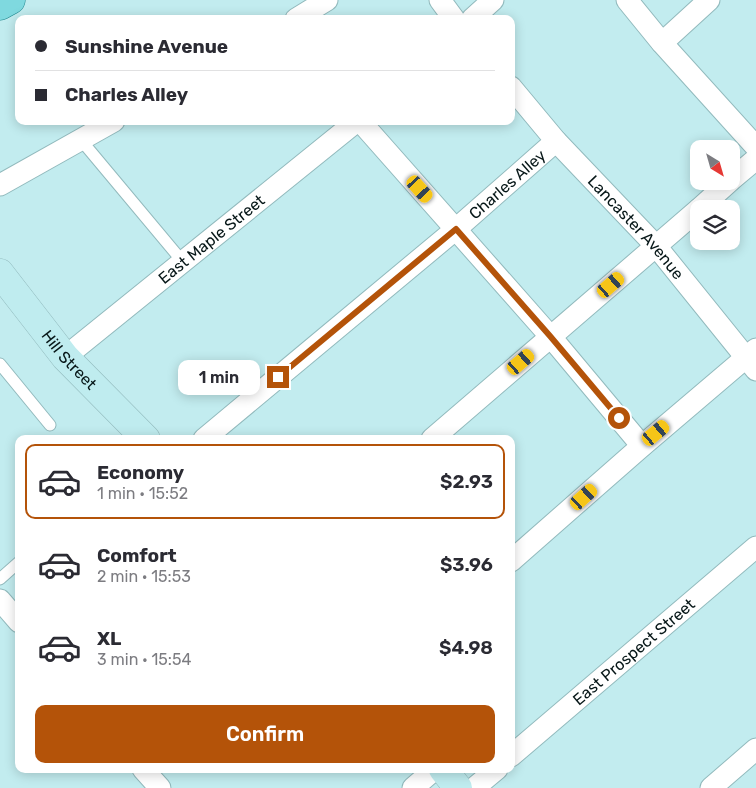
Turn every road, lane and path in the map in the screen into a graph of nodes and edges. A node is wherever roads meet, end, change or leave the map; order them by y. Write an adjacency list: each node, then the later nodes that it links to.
1 (11, 0): 7 (main road)
2 (328, 0): 8 (street)
3 (440, 0): 9 (street)
4 (493, 0): 10 (street)
5 (627, 0): 11 (street)
6 (709, 0): 11 (street)
7 (0, 6)
8 (303, 15)
9 (451, 15)
10 (476, 15)
11 (662, 43): 18 (street)
12 (515, 92): 17 (street, Lancaster Avenue)
13 (107, 125): 16 (street)
14 (354, 125): 27 (street, East Maple Street)
15 (363, 125): 25 (street)
16 (80, 140): 21 (street); 27 (lane)
17 (556, 141): 25 (street, Charles Alley); 26 (street, Lancaster Avenue)
18 (756, 147)
19 (756, 159): 20 (street)
20 (740, 173)
21 (0, 185)
22 (721, 190): 23 (street)
23 (709, 200)
24 (690, 217): 26 (street)
25 (456, 229): 29 (street); 35 (street, Charles Alley)
26 (656, 246): 29 (street); 31 (street, Lancaster Avenue)
27 (183, 262): 30 (street, East Maple Street)
28 (0, 274): 30 (main road, Hill Street)
29 (550, 336): 36 (street); 37 (street)
30 (65, 357): 34 (main road, Hill Street)
31 (752, 359): 37 (street)
32 (0, 364): 33 (lane)
33 (50, 425)
34 (142, 435)
35 (209, 435)
36 (437, 435)
37 (642, 446): 39 (street)
38 (756, 547): 45 (street, East Prospect Street)
39 (515, 557)
40 (15, 566): 41 (lane)
41 (0, 579)
42 (0, 600): 43 (street)
43 (15, 617)
44 (756, 749): 54 (street)
45 (515, 753)
46 (147, 773): 50 (street)
47 (430, 773): 51 (street)
48 (446, 773): 52 (main road)
49 (492, 773): 53 (street)
50 (160, 788)
51 (413, 788)
52 (458, 788)
53 (474, 788)
54 (711, 788)

